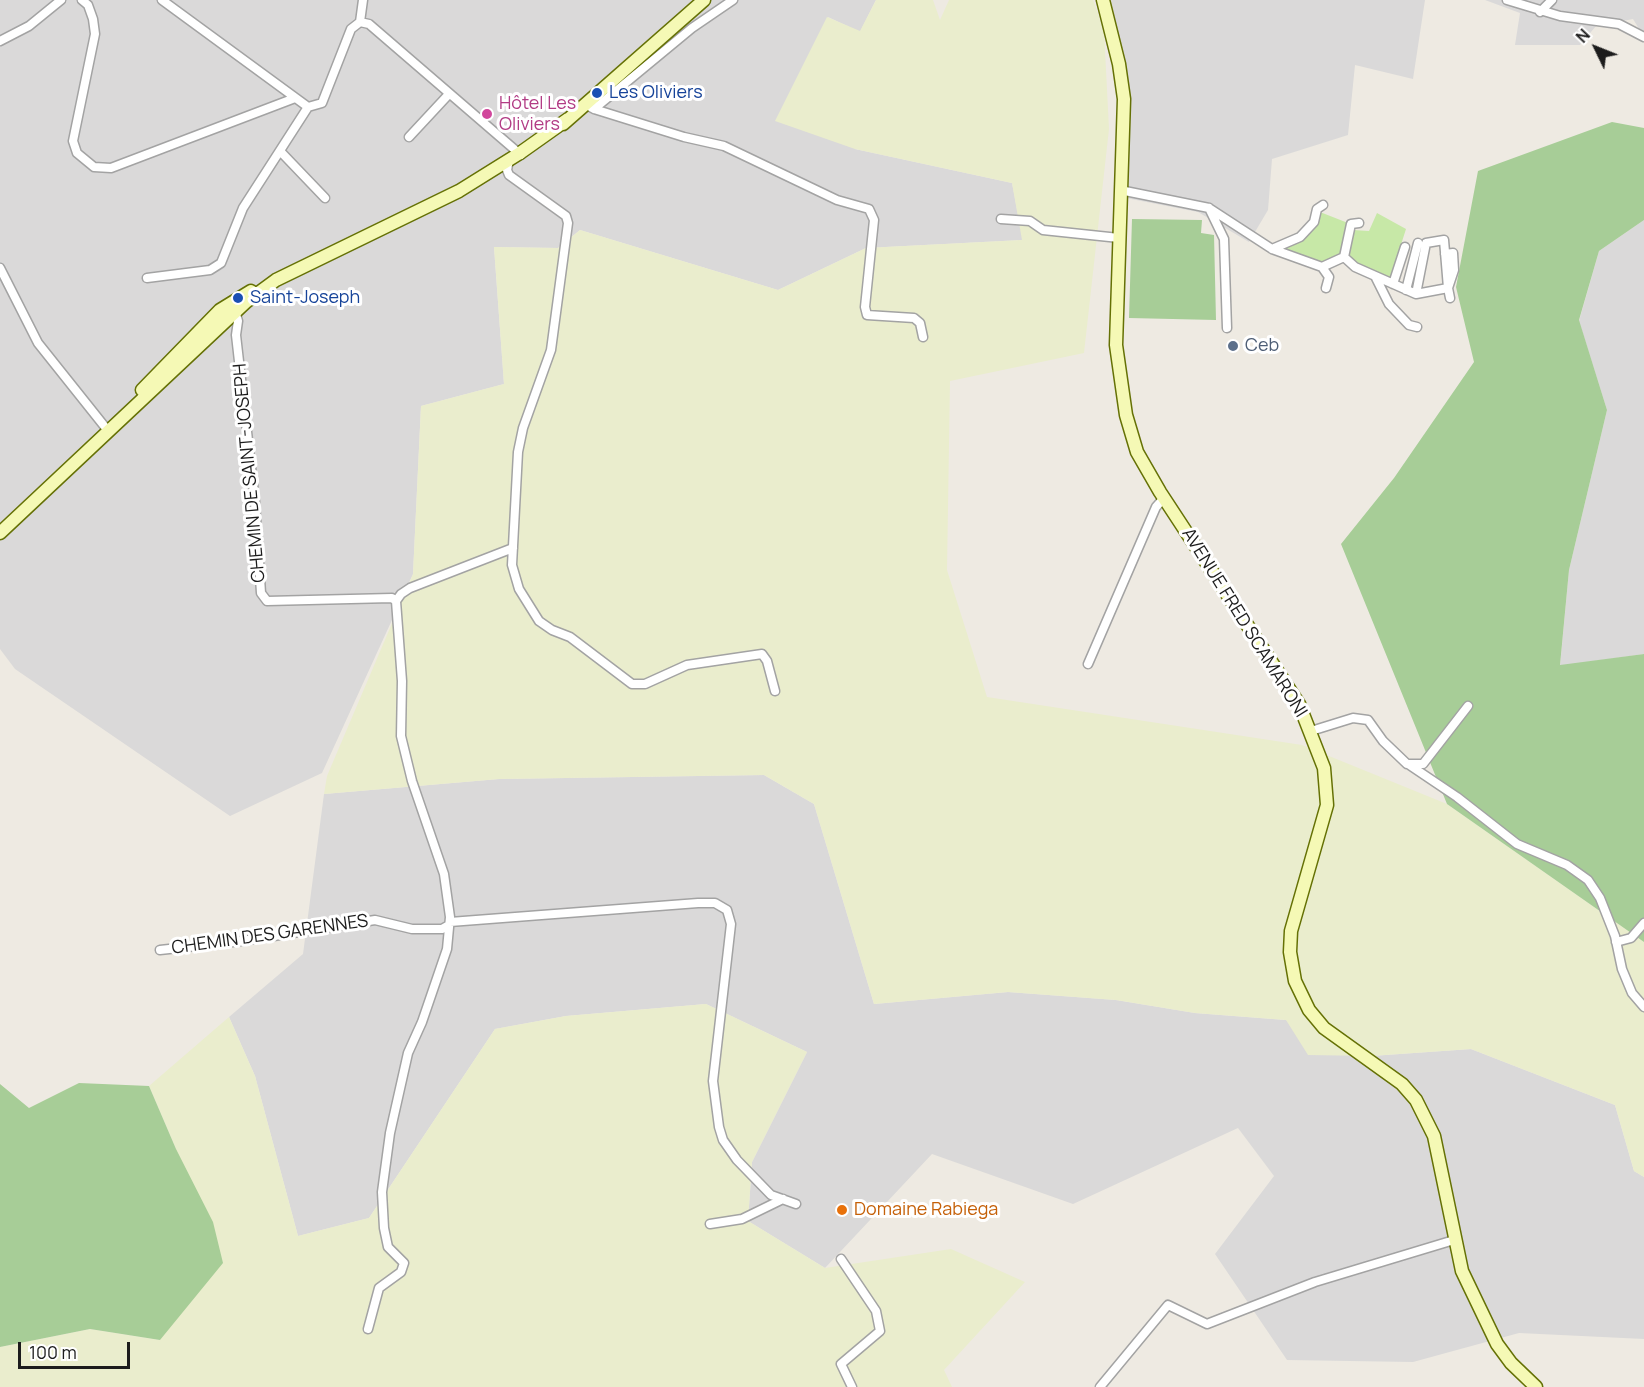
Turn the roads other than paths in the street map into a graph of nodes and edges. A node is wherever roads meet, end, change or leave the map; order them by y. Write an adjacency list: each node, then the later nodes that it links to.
1 (61, 0): 13 (street)
2 (82, 0): 15 (street)
3 (162, 0): 15 (street)
4 (363, 0): 11 (street)
5 (704, 0): 16 (main road)
6 (734, 0): 16 (street)
7 (1103, 0): 22 (main road, AVENUE FRED SCAMARONI)
8 (1507, 0): 10 (street)
9 (1552, 0): 10 (street)
10 (1540, 12): 12 (street)
11 (360, 22): 14 (street); 17 (street)
12 (1644, 37)
13 (0, 41)
14 (449, 94): 18 (street); 19 (street)
15 (295, 98): 17 (street)
16 (590, 106): 21 (main road); 49 (street)
17 (308, 107): 20 (street)
18 (409, 137)
19 (503, 142): 21 (street); 21 (street)
20 (280, 151): 24 (street); 37 (street)
21 (511, 163): 23 (main road); 23 (main road); 53 (street)
22 (1120, 190): 26 (street); 29 (main road, AVENUE FRED SCAMARONI)
23 (459, 191): 38 (main road)
24 (325, 198)
25 (1323, 205): 32 (street)
26 (1209, 208): 32 (street); 48 (street)
27 (1001, 219): 29 (street)
28 (1359, 223): 33 (street)
29 (1119, 238): 51 (main road, AVENUE FRED SCAMARONI)
30 (1418, 243): 43 (street)
31 (1405, 247): 39 (street)
32 (1272, 249): 34 (street)
33 (1344, 257): 34 (street); 36 (street)
34 (1322, 267): 40 (street)
35 (0, 268): 50 (street)
36 (1375, 276): 39 (street); 47 (street)
37 (147, 278)
38 (276, 280): 42 (main road); 46 (main road)
39 (1393, 284): 43 (street)
40 (1326, 288)
41 (1448, 288): 44 (street); 44 (street); 45 (street)
42 (253, 290): 46 (street); 50 (main road)
43 (1407, 290): 44 (street)
44 (1416, 294)
45 (1450, 298)
46 (235, 311): 50 (main road); 54 (street, CHEMIN DE SAINT-JOSEPH)
47 (1417, 327)
48 (1227, 328)
49 (923, 337)
50 (107, 430): 52 (main road)
51 (1164, 498): 55 (street); 58 (main road, AVENUE FRED SCAMARONI)
52 (0, 533)
53 (513, 548): 54 (street); 56 (street)
54 (396, 601): 60 (street)
55 (1088, 664)
56 (775, 691)
57 (1468, 706): 59 (street)
58 (1311, 731): 59 (street); 68 (main road, AVENUE FRED SCAMARONI)
59 (1408, 764): 62 (street)
60 (450, 923): 63 (street, CHEMIN DES GARENNES); 65 (street, CHEMIN DES GARENNES); 70 (street)
61 (1644, 923): 62 (street)
62 (1616, 942): 64 (street)
63 (160, 950)
64 (1644, 1007)
65 (783, 1199): 66 (street); 67 (street)
66 (796, 1204)
67 (710, 1224)
68 (1454, 1240): 72 (street); 73 (main road, AVENUE FRED SCAMARONI)
69 (841, 1258): 71 (street)
70 (368, 1329)
71 (852, 1387)
72 (1100, 1387)
73 (1536, 1387)

